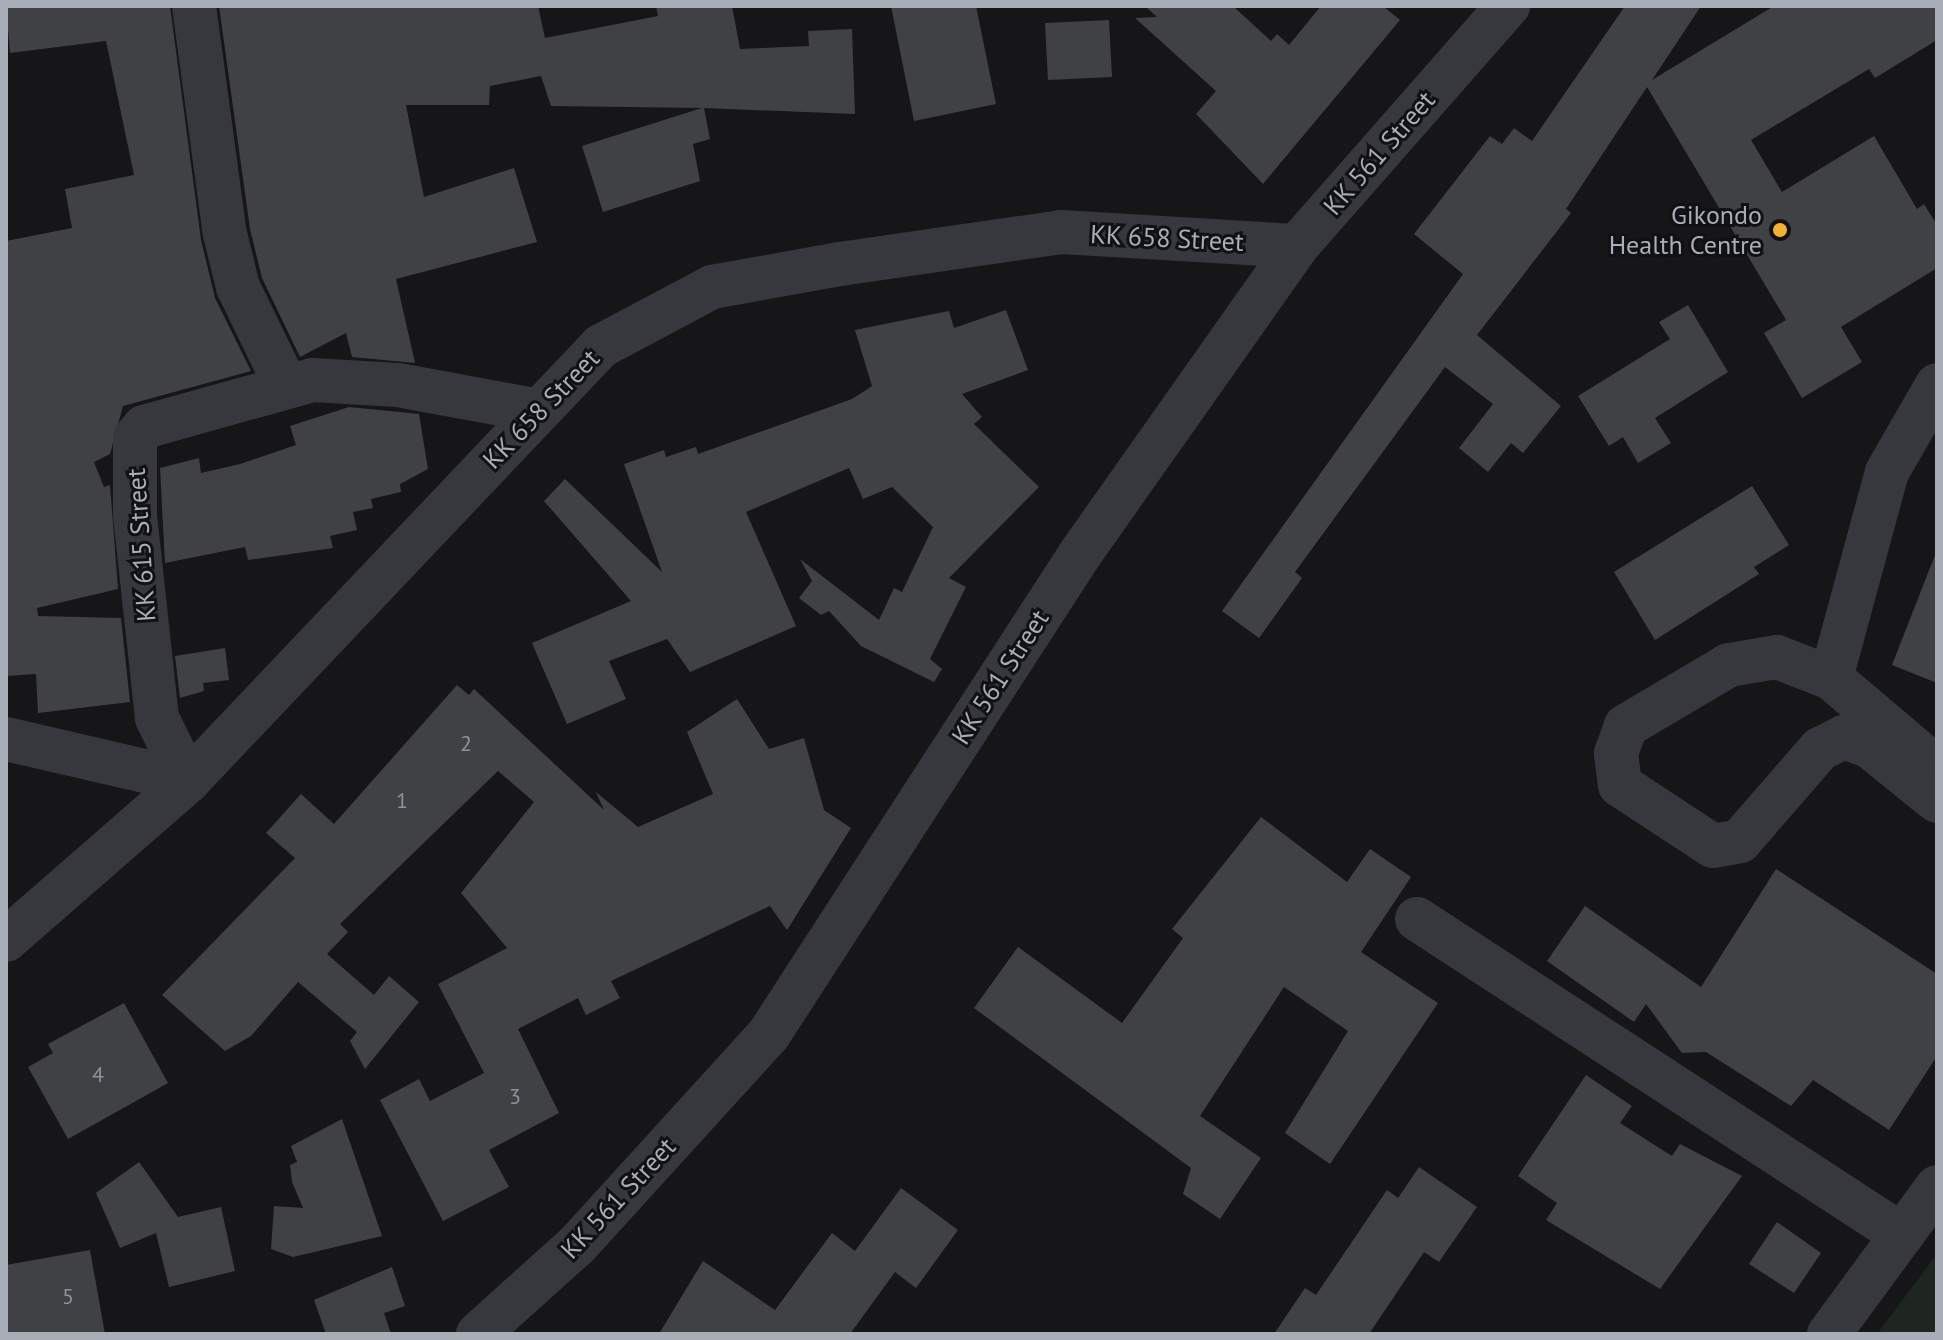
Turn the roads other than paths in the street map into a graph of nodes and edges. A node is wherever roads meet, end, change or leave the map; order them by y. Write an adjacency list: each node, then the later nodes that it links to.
1 (194, 6): 5 (street)
2 (1508, 6): 3 (street, KK 561 Street)
3 (1297, 246): 6 (street, KK 658 Street); 16 (street, KK 561 Street)
4 (1937, 385): 7 (street)
5 (286, 386): 6 (street, KK 615 Street); 10 (street, KK 615 Street)
6 (539, 411): 10 (street, KK 658 Street)
7 (1831, 678): 9 (street); 11 (street)
8 (6, 739): 10 (street)
9 (1937, 768)
10 (188, 781): 13 (street, KK 658 Street)
11 (1937, 801)
12 (1417, 919): 15 (street)
13 (6, 940)
14 (1937, 1187): 15 (street)
15 (1902, 1235): 17 (street)
16 (478, 1334)
17 (1829, 1334)

